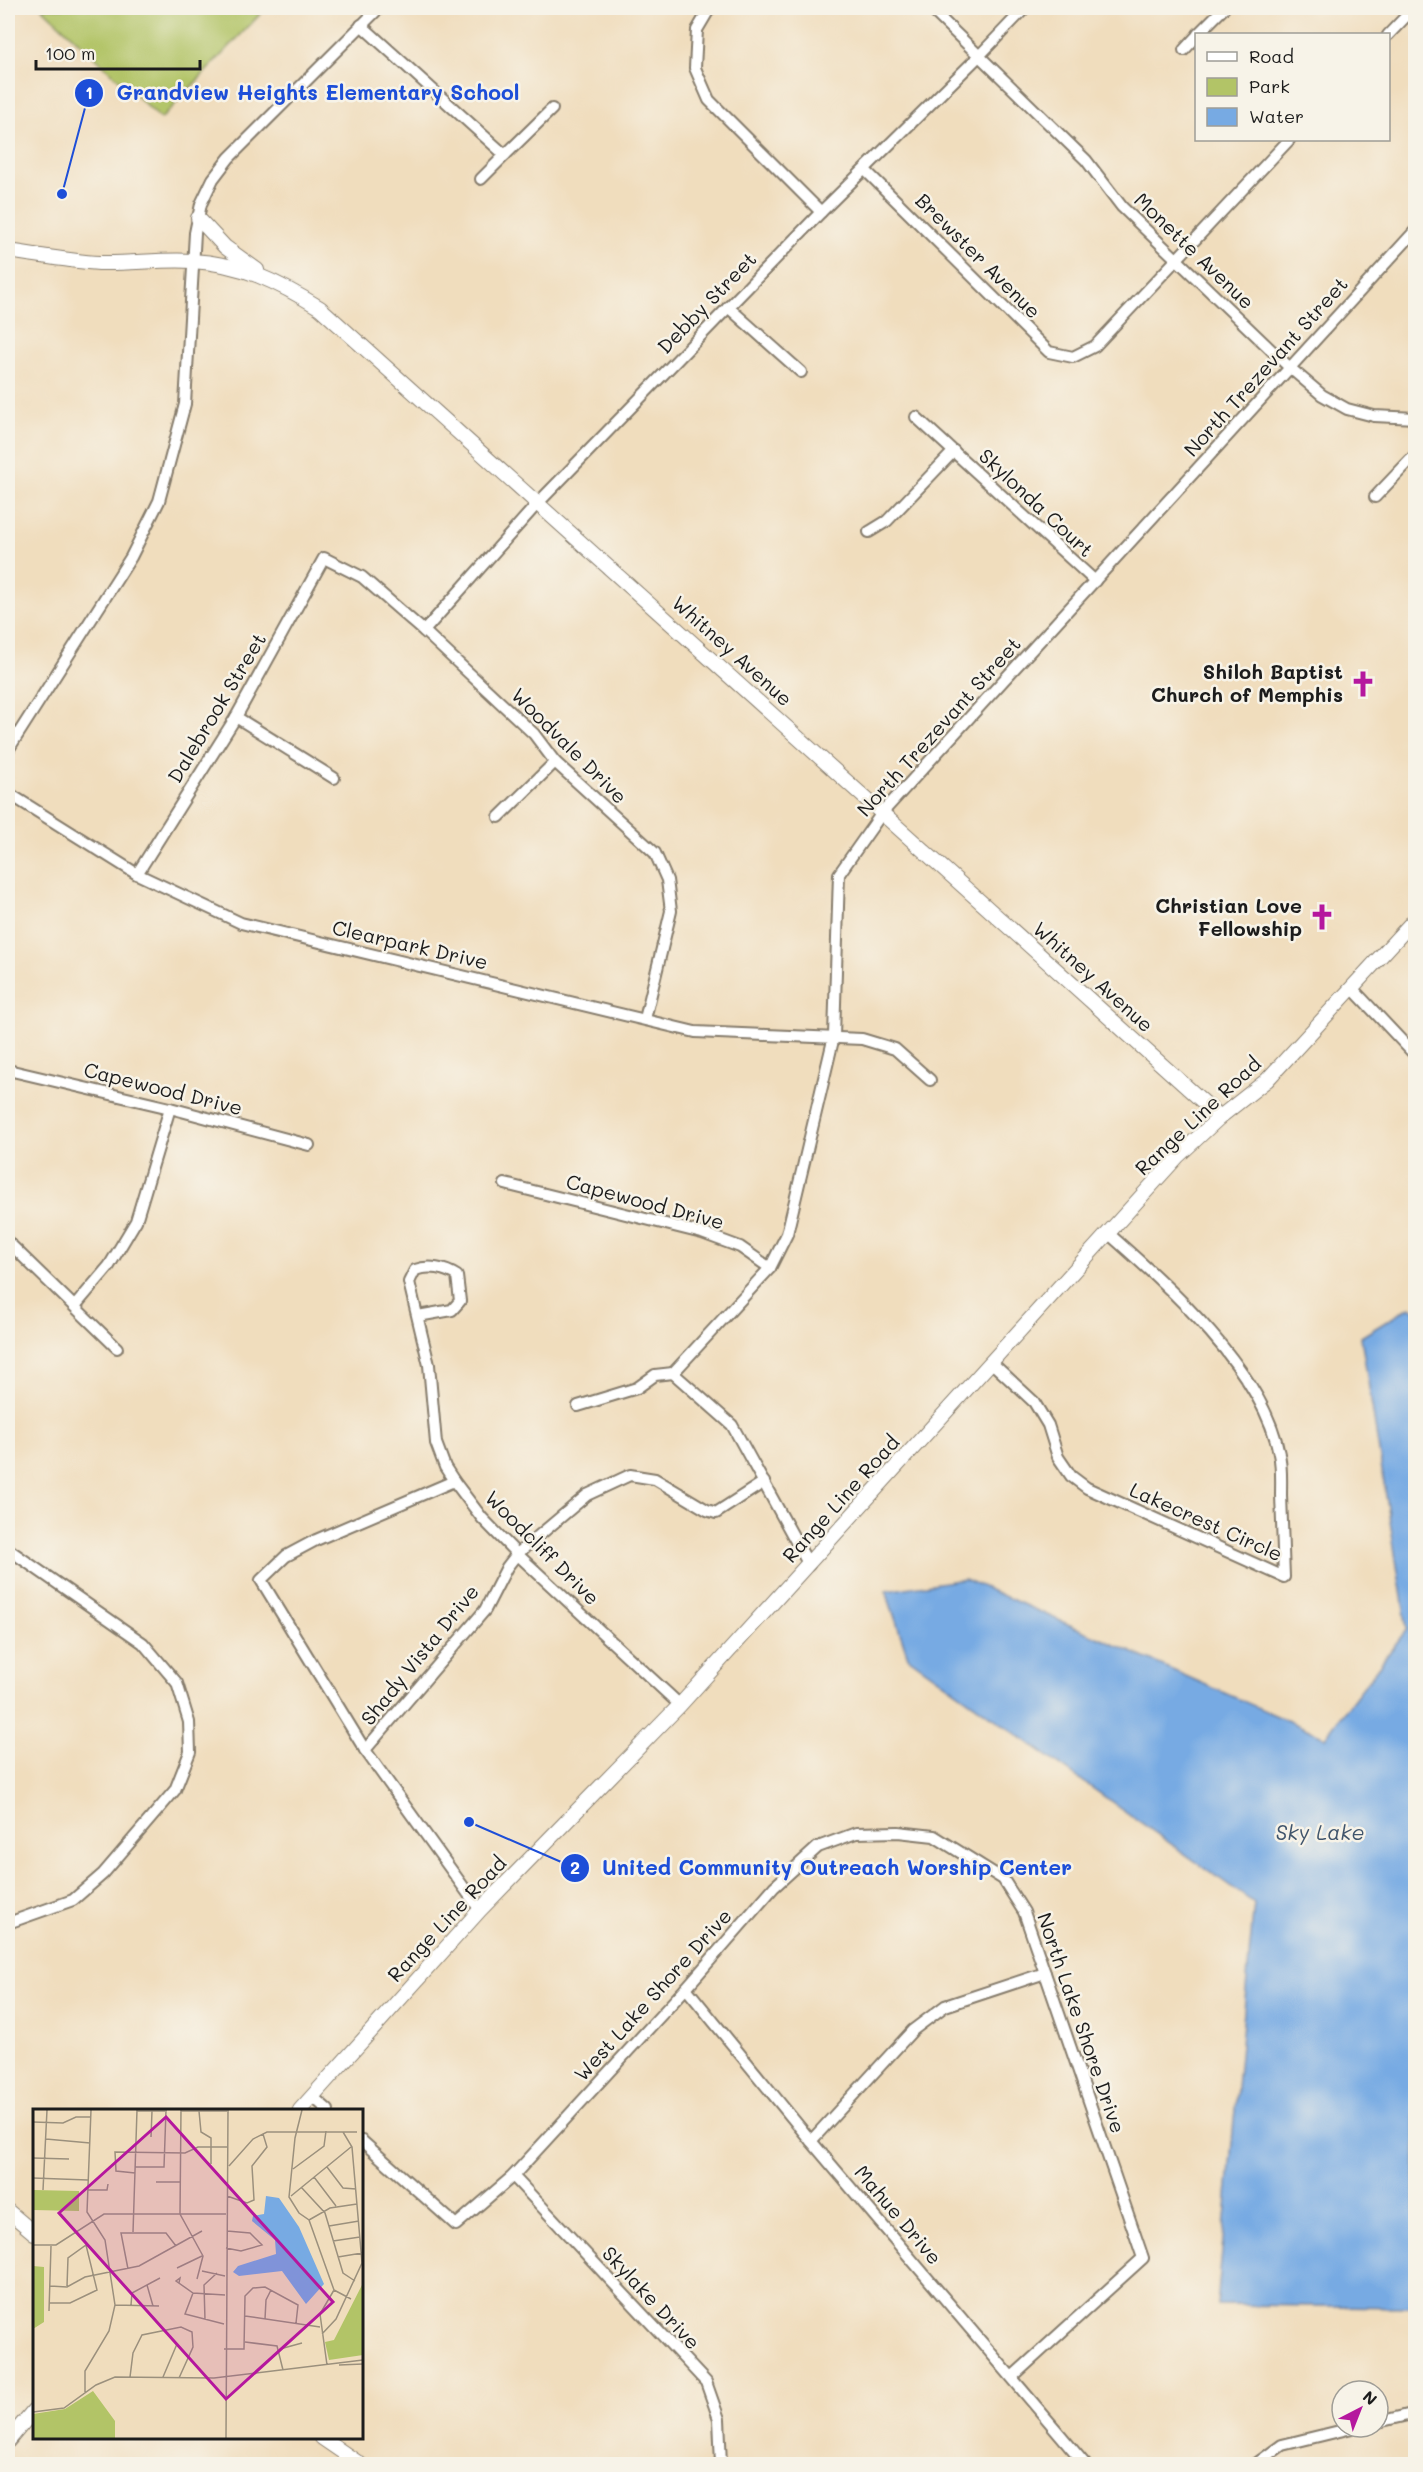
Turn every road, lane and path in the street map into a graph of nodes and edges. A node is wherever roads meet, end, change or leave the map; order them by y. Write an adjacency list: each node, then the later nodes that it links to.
1 (379, 8): 7 (street)
2 (710, 8): 18 (street)
3 (930, 8): 12 (street, Monette Avenue)
4 (1025, 8): 12 (street, Debby Street)
5 (1224, 8): 8 (street)
6 (1414, 8): 9 (street)
7 (361, 25): 15 (street); 19 (street)
8 (1201, 33)
9 (1390, 34)
10 (1195, 39): 11 (street)
11 (1184, 51)
12 (979, 56): 16 (street, Debby Street); 22 (street, Monette Avenue)
13 (552, 109): 15 (street)
14 (1288, 141): 22 (street)
15 (505, 155): 17 (street)
16 (864, 170): 18 (street, Debby Street); 22 (street, Brewster Avenue)
17 (481, 179)
18 (821, 212): 25 (street, Debby Street)
19 (198, 218): 23 (street); 24 (main road)
20 (1416, 230): 26 (street, North Trezevant Street)
21 (8, 251): 23 (main road, Whitney Avenue)
22 (1177, 259): 26 (street, Monette Avenue)
23 (192, 261): 24 (main road, Whitney Avenue); 39 (street)
24 (270, 280): 33 (main road, Whitney Avenue)
25 (728, 307): 27 (street); 33 (street, Debby Street)
26 (1289, 367): 29 (street, Monette Avenue); 36 (street, North Trezevant Street)
27 (801, 372)
28 (916, 417): 30 (street, Skylonda Court)
29 (1416, 418)
30 (954, 451): 34 (street); 36 (street, Skylonda Court)
31 (1416, 454): 32 (street)
32 (1374, 497)
33 (538, 503): 37 (street, Debby Street); 43 (main road, Whitney Avenue)
34 (869, 532)
35 (324, 558): 37 (street, Woodvale Drive); 38 (street, Dalebrook Street)
36 (1095, 581): 43 (street, North Trezevant Street)
37 (424, 631): 40 (street, Woodvale Drive)
38 (236, 717): 41 (street); 45 (street, Dalebrook Street)
39 (8, 750)
40 (555, 762): 44 (street); 48 (street, Woodvale Drive)
41 (334, 778)
42 (8, 793): 45 (street, Clearpark Drive)
43 (882, 813): 49 (street, North Trezevant Street); 54 (main road, Whitney Avenue)
44 (499, 817)
45 (137, 874): 48 (street, Clearpark Drive)
46 (1416, 918): 47 (main road, Range Line Road)
47 (1352, 988): 50 (street); 54 (main road, Range Line Road)
48 (645, 1019): 49 (street, Clearpark Drive)
49 (834, 1036): 52 (street, Clearpark Drive); 59 (street, North Trezevant Street)
50 (1416, 1056)
51 (8, 1070): 53 (street, Capewood Drive)
52 (930, 1080)
53 (170, 1108): 55 (street, Capewood Drive); 60 (street)
54 (1220, 1117): 57 (main road, Range Line Road)
55 (309, 1145)
56 (505, 1184): 59 (street, Capewood Drive)
57 (1108, 1233): 63 (main road, Range Line Road); 63 (street, Lakecrest Circle)
58 (8, 1242): 60 (street)
59 (770, 1268): 64 (street, North Trezevant Street)
60 (75, 1306): 62 (street)
61 (418, 1316): 61 (street, Woodcliff Drive); 66 (street, Woodcliff Drive)
62 (117, 1348)
63 (991, 1362): 70 (main road, Range Line Road)
64 (673, 1373): 65 (street); 67 (street)
65 (578, 1406)
66 (454, 1481): 69 (street, Woodcliff Drive); 72 (street)
67 (764, 1482): 69 (street, Shady Vista Drive); 70 (street)
68 (8, 1549): 75 (street)
69 (518, 1554): 71 (street, Woodcliff Drive); 72 (street, Shady Vista Drive)
70 (808, 1565): 71 (main road, Range Line Road)
71 (680, 1705): 74 (main road, Range Line Road)
72 (365, 1750): 74 (street)
73 (898, 1832): 76 (street, North Lake Shore Drive); 77 (street, West Lake Shore Drive)
74 (480, 1910): 78 (main road, Range Line Road)
75 (8, 1923)
76 (1045, 1973): 81 (street); 86 (street, North Lake Shore Drive)
77 (686, 1988): 81 (street, Mahue Drive); 83 (street, West Lake Shore Drive)
78 (313, 2097): 79 (main road, Range Line Road); 80 (street)
79 (301, 2109)
80 (327, 2109)
81 (811, 2141): 86 (street, Mahue Drive)
82 (363, 2142): 83 (street, West Lake Shore Drive)
83 (513, 2176): 94 (street, Skylake Drive)
84 (8, 2211): 85 (main road)
85 (33, 2232)
86 (1012, 2377): 95 (street, Mahue Drive)
87 (33, 2411): 92 (main road)
88 (1416, 2413): 89 (street)
89 (1390, 2419)
90 (1330, 2433): 96 (street)
91 (323, 2439): 93 (main road)
92 (8, 2441)
93 (360, 2464)
94 (721, 2464)
95 (1085, 2464)
96 (1256, 2464)

